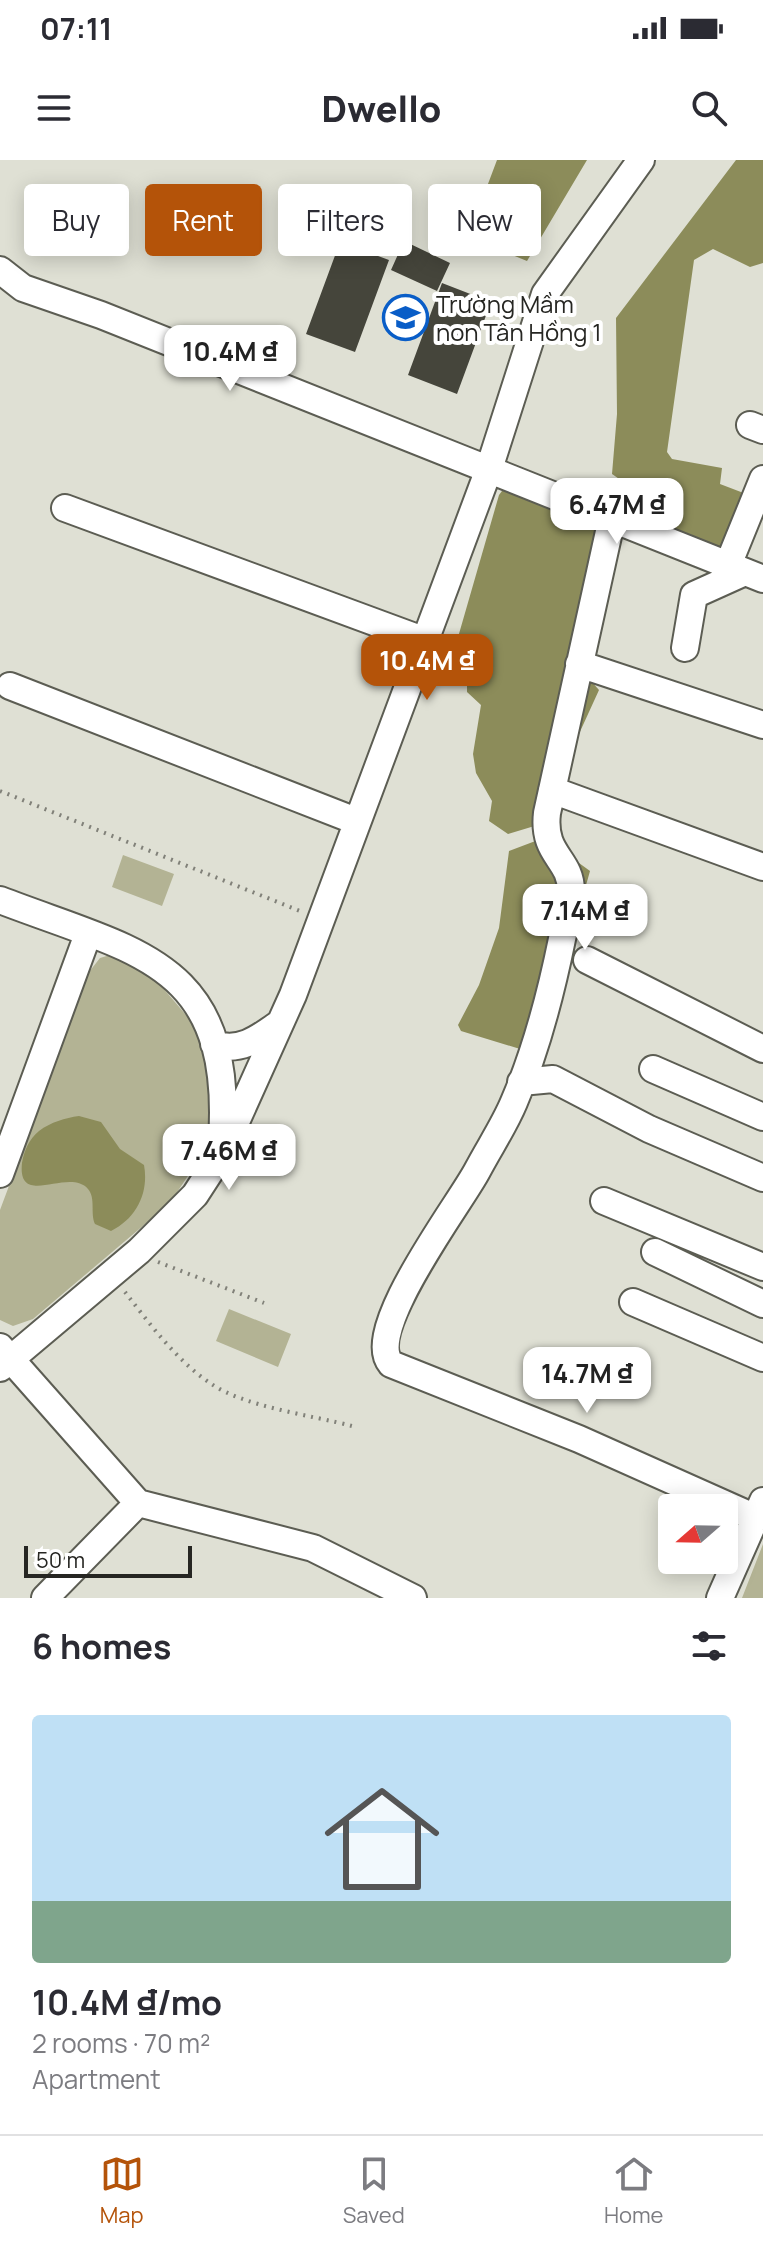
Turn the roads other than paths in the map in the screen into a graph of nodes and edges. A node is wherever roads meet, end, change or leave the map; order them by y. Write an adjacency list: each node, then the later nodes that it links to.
1 (641, 160): 3 (street)
2 (0, 270): 3 (street)
3 (489, 469): 6 (street); 8 (street)
4 (763, 479): 7 (street)
5 (65, 508): 8 (street)
6 (612, 518): 7 (street); 10 (street)
7 (745, 572): 9 (street)
8 (423, 640): 14 (street)
9 (685, 648)
10 (579, 664): 12 (street); 13 (street)
11 (10, 686): 14 (street)
12 (763, 725)
13 (552, 790): 15 (street); 23 (street)
14 (356, 821): 19 (street)
15 (763, 867)
16 (0, 900): 17 (street)
17 (88, 934): 20 (street); 26 (street)
18 (587, 960): 21 (street)
19 (280, 1022): 20 (street); 25 (street)
20 (214, 1044): 25 (street)
21 (763, 1049)
22 (653, 1069): 24 (street)
23 (521, 1082): 27 (street); 36 (street)
24 (763, 1117)
25 (221, 1155): 33 (street)
26 (0, 1174)
27 (763, 1178)
28 (604, 1201): 30 (street)
29 (655, 1252): 32 (street)
30 (763, 1267)
31 (633, 1302): 34 (street)
32 (763, 1304)
33 (4, 1358): 35 (street)
34 (763, 1358)
35 (138, 1503): 37 (street); 38 (street)
36 (760, 1510): 39 (street)
37 (45, 1598)
38 (413, 1598)
39 (720, 1598)

